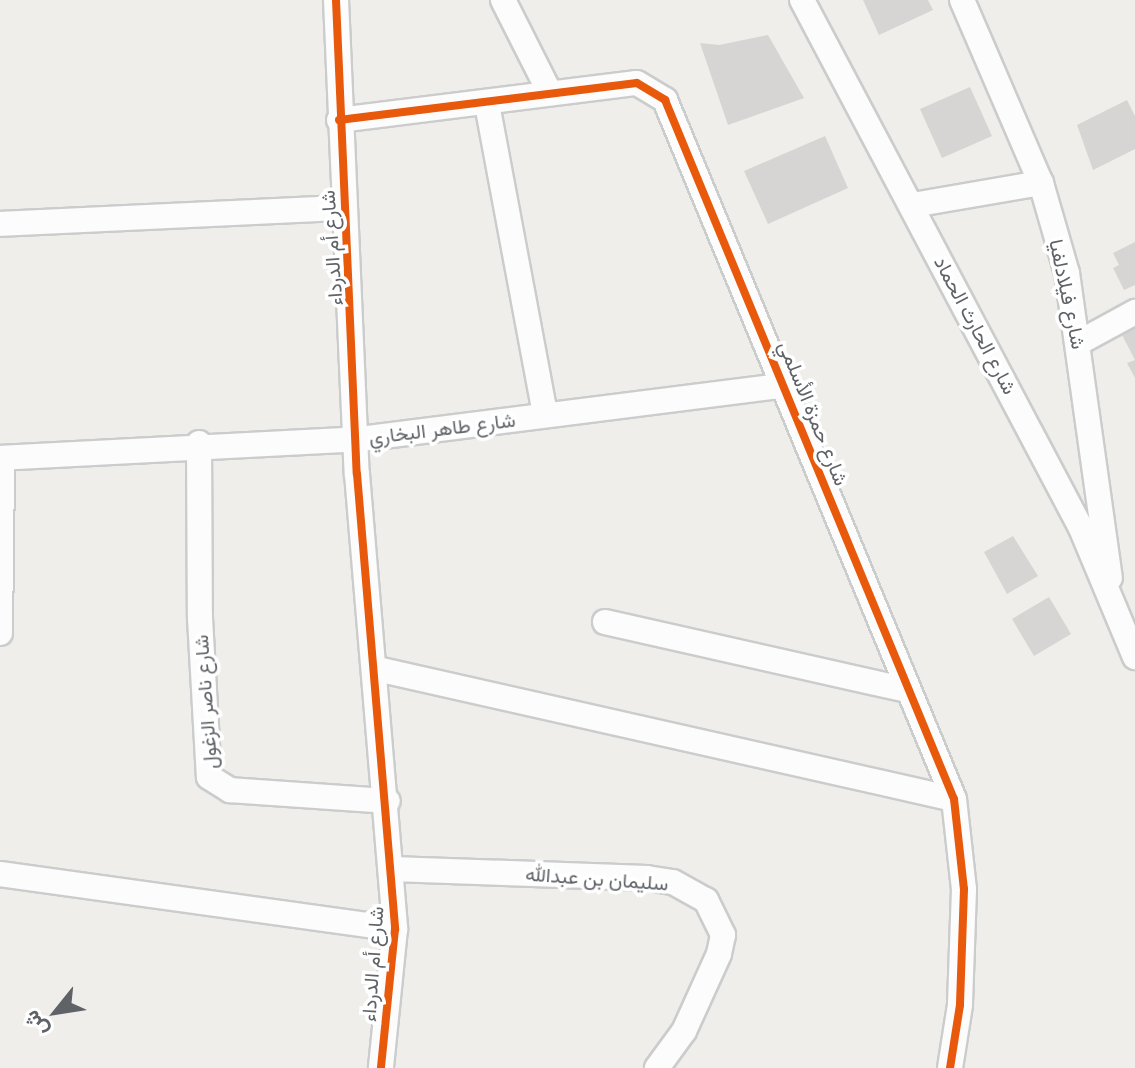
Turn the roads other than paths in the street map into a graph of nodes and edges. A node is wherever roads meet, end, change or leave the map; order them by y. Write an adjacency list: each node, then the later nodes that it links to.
1 (336, 0): 7 (street, شارع أم الدرداء)
2 (503, 0): 5 (street)
3 (802, 0): 9 (street, شارع الحارث الحماد)
4 (962, 0): 8 (street, شارع فيلادلفيا)
5 (550, 93): 6 (street, شارع حمزة الأسلمي); 14 (street, شارع حمزة الأسلمي)
6 (487, 104): 7 (street, شارع حمزة الأسلمي); 15 (street)
7 (339, 120): 10 (street, شارع أم الدرداء)
8 (1041, 183): 9 (street); 13 (street, شارع فيلادلفيا)
9 (913, 205): 19 (street, شارع الحارث الحماد)
10 (344, 208): 11 (street); 16 (street, شارع أم الدرداء)
11 (0, 224)
12 (1135, 312): 13 (street)
13 (1080, 342): 19 (street, شارع فيلادلفيا)
14 (787, 385): 15 (street, شارع طاهر البخاري); 24 (street, شارع حمزة الأسلمي)
15 (545, 415): 16 (street, شارع طاهر البخاري)
16 (360, 439): 17 (street, شارع طاهر البخاري); 23 (street, شارع أم الدرداء)
17 (199, 443): 18 (street, شارع طاهر البخاري); 26 (street, شارع ناصر الزغول)
18 (1, 458): 21 (street)
19 (1113, 604): 22 (street, شارع الحارث الحماد)
20 (605, 622): 24 (street)
21 (0, 633)
22 (1135, 657)
23 (377, 669): 25 (street); 26 (street, شارع أم الدرداء)
24 (907, 690): 25 (street, شارع حمزة الأسلمي)
25 (954, 799): 32 (street, شارع حمزة الأسلمي)
26 (388, 801): 27 (street, شارع أم الدرداء)
27 (392, 869): 29 (street, شارع أم الدرداء); 31 (street, سليمان بن عبدالله)
28 (0, 874): 29 (street)
29 (395, 929): 30 (street, شارع أم الدرداء)
30 (381, 1068)
31 (657, 1068)
32 (950, 1068)

